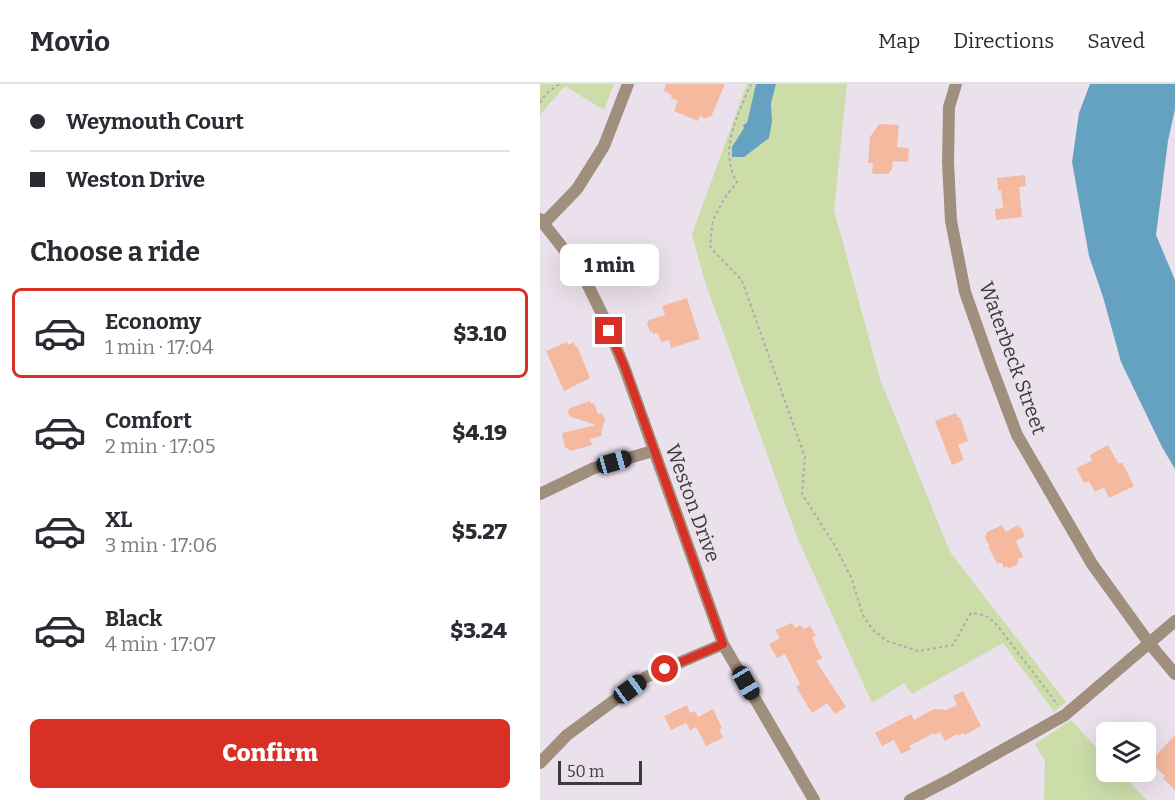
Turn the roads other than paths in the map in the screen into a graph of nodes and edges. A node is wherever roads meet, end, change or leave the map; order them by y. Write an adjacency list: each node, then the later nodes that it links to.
1 (628, 84): 3 (street)
2 (956, 84): 7 (street, Waterbeck Street)
3 (542, 221): 4 (street, Weston Drive)
4 (653, 451): 5 (street); 8 (street, Weston Drive)
5 (540, 494)
6 (1175, 621): 7 (street)
7 (1149, 643): 9 (street, Waterbeck Street); 12 (street)
8 (723, 644): 10 (street); 11 (street, Weston Drive)
9 (1175, 674)
10 (540, 764)
11 (814, 800)
12 (910, 800)

